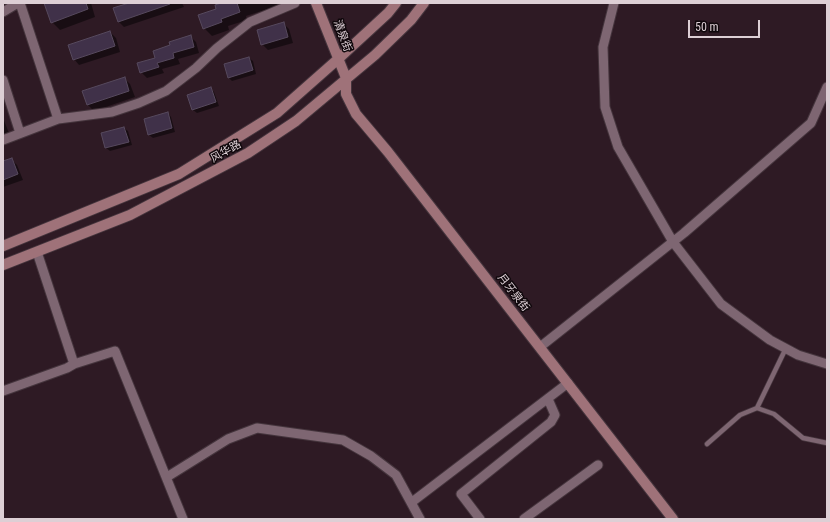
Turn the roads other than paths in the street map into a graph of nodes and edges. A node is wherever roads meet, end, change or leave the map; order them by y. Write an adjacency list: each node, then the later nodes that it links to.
1 (19, 3): 7 (street); 12 (street)
2 (295, 3): 12 (street)
3 (316, 3): 8 (street, 清泉街)
4 (396, 3): 8 (street)
5 (424, 3): 9 (street, 风华路)
6 (614, 3): 17 (street)
7 (3, 12)
8 (338, 60): 9 (street, 清泉街); 14 (street)
9 (346, 78): 16 (street, 风华路); 21 (street, 月牙泉街)
10 (3, 80): 13 (street)
11 (827, 87): 17 (street)
12 (58, 119): 13 (street)
13 (20, 133): 15 (street)
14 (238, 137): 16 (street); 18 (street)
15 (3, 140)
16 (248, 153): 19 (street, 风华路)
17 (673, 242): 21 (street); 22 (street)
18 (3, 246)
19 (37, 252): 20 (street, 风华路); 23 (street)
20 (3, 265)
21 (540, 347): 25 (street, 月牙泉街)
22 (786, 348): 24 (street); 28 (lane)
23 (74, 364): 26 (street); 32 (street)
24 (827, 364)
25 (568, 383): 27 (street); 38 (street, 月牙泉街)
26 (3, 391)
27 (548, 398): 33 (street); 36 (street)
28 (757, 408): 29 (lane); 30 (lane)
29 (827, 443)
30 (707, 444)
31 (598, 465): 37 (street)
32 (167, 477): 33 (street); 34 (street)
33 (412, 502): 35 (street)
34 (183, 519)
35 (420, 519)
36 (480, 519)
37 (524, 519)
38 (673, 519)

